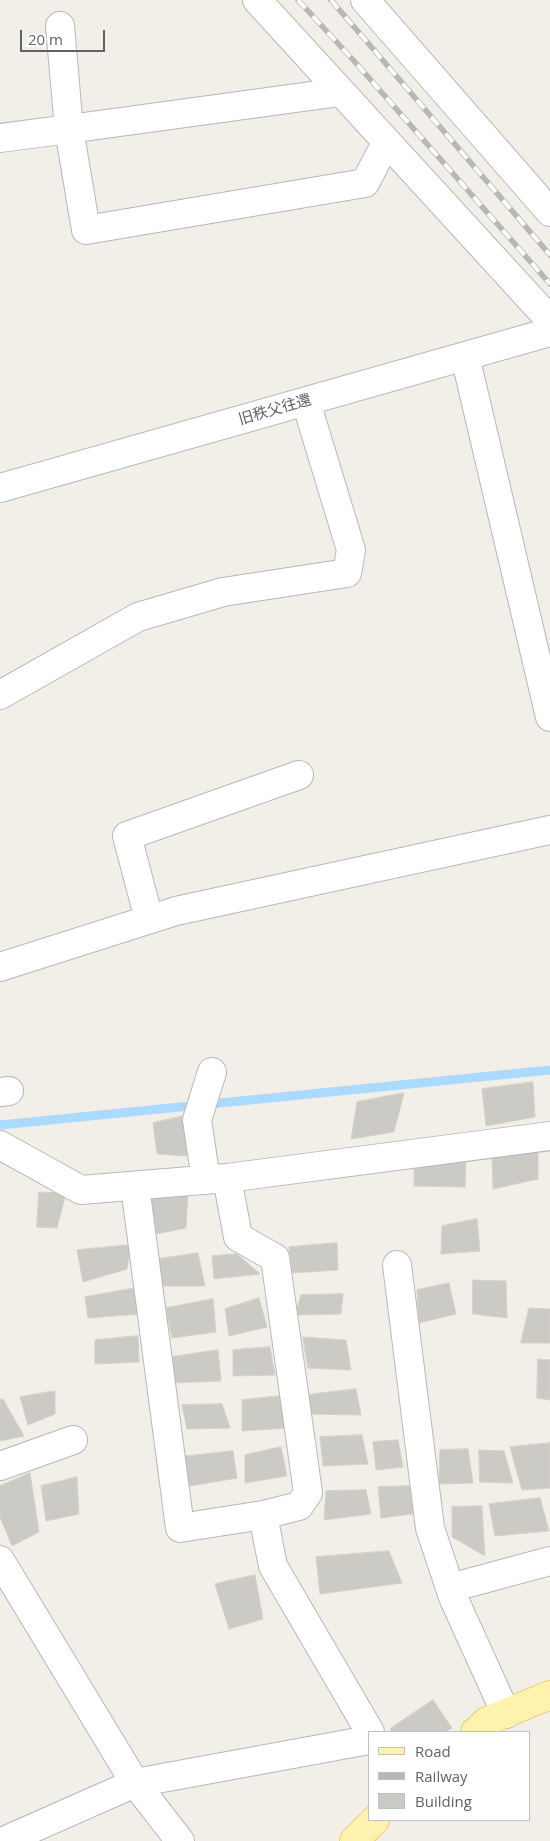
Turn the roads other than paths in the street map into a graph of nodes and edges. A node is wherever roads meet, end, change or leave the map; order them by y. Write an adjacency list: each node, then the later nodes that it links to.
1 (256, 0): 4 (street)
2 (365, 0): 8 (street)
3 (60, 26): 5 (street)
4 (340, 92): 5 (street); 7 (street)
5 (69, 129): 6 (street); 7 (street)
6 (0, 138)
7 (386, 143): 9 (street)
8 (550, 212)
9 (550, 320)
10 (550, 332): 11 (street, 旧秩父往還)
11 (465, 356): 12 (street, 旧秩父往還); 15 (street)
12 (306, 402): 13 (street, 旧秩父往還); 14 (street)
13 (0, 488)
14 (0, 695)
15 (550, 717)
16 (299, 775): 18 (street)
17 (550, 830): 18 (street)
18 (149, 920): 19 (street)
19 (0, 967)
20 (210, 1079): 23 (street)
21 (550, 1136): 23 (street)
22 (0, 1144): 24 (street)
23 (217, 1179): 24 (street); 28 (street)
24 (135, 1186): 28 (street)
25 (397, 1265): 31 (street)
26 (73, 1440): 27 (street)
27 (0, 1466)
28 (263, 1515): 34 (street)
29 (0, 1560): 37 (street)
30 (550, 1561): 31 (street)
31 (450, 1588): 33 (street)
32 (550, 1695): 33 (main road)
33 (506, 1714): 35 (main road)
34 (369, 1731)
35 (476, 1731)
36 (368, 1740): 37 (street)
37 (135, 1782): 39 (street); 40 (street)
38 (374, 1821): 41 (main road)
39 (4, 1841)
40 (180, 1841)
41 (354, 1841)

